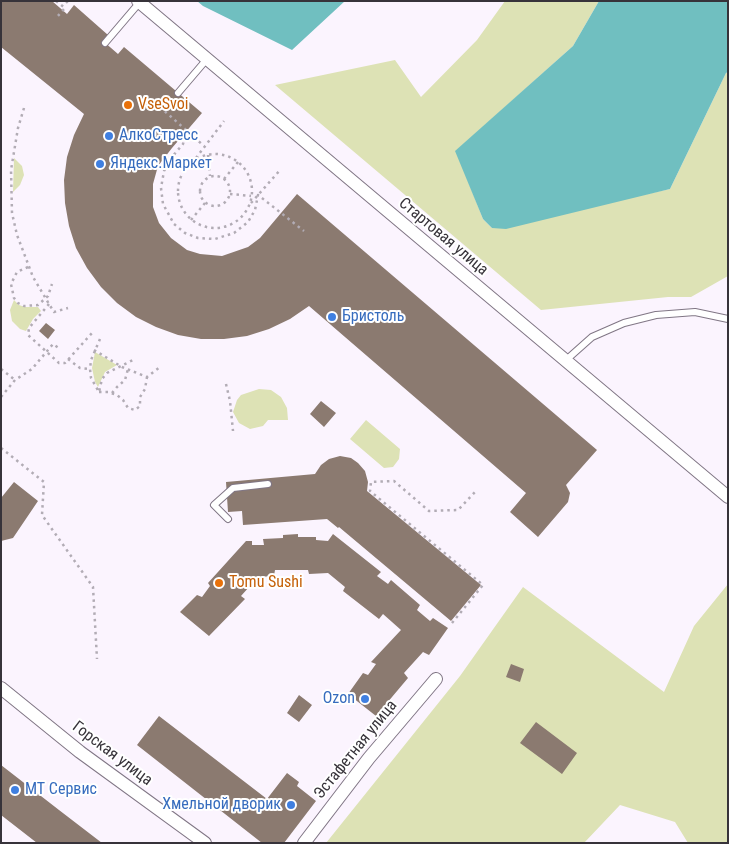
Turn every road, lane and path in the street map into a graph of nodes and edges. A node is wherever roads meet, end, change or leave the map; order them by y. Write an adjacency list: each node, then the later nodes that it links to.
1 (56, 1): 5 (path)
2 (66, 1): 3 (path)
3 (70, 1)
4 (139, 2): 6 (lane); 7 (street, Стартовая улица)
5 (57, 17)
6 (105, 43)
7 (207, 59): 8 (lane); 40 (street, Стартовая улица)
8 (178, 93)
9 (160, 106): 12 (path)
10 (24, 108): 27 (path)
11 (224, 122): 13 (path)
12 (187, 130): 13 (path); 21 (path)
13 (204, 146): 15 (path)
14 (208, 154): 15 (path); 16 (path); 18 (path)
15 (194, 160): 25 (path)
16 (238, 162): 19 (path); 22 (path)
17 (281, 169): 21 (path)
18 (210, 176): 19 (path); 23 (path)
19 (224, 179): 20 (path)
20 (230, 194): 22 (path); 23 (path)
21 (258, 195): 24 (path); 26 (path)
22 (251, 196): 24 (path)
23 (205, 203): 25 (path)
24 (250, 204): 25 (path)
25 (191, 220)
26 (304, 231)
27 (28, 267): 29 (path); 29 (path)
28 (52, 284): 29 (path)
29 (46, 300): 30 (path)
30 (49, 304): 31 (path); 37 (path)
31 (68, 308)
32 (728, 319): 40 (lane)
33 (92, 333): 38 (path)
34 (100, 339): 36 (path)
35 (60, 349): 37 (path)
36 (94, 350): 41 (path); 44 (path)
37 (46, 352): 38 (path); 47 (path)
38 (68, 359): 44 (path)
39 (135, 359): 41 (path)
40 (565, 361): 56 (street, Стартовая улица)
41 (122, 367): 45 (path); 49 (path)
42 (160, 367): 46 (path)
43 (1, 369): 47 (path)
44 (90, 369): 49 (path)
45 (128, 369): 46 (path); 50 (path)
46 (147, 377): 50 (path)
47 (15, 380): 51 (path)
48 (226, 384): 52 (path)
49 (99, 392): 50 (path)
50 (112, 393)
51 (1, 397)
52 (233, 431)
53 (1, 448): 59 (path)
54 (268, 484): 57 (lane)
55 (475, 492): 58 (path)
56 (728, 497)
57 (228, 519)
58 (452, 623)
59 (97, 659)
60 (436, 679): 63 (street, Эстафетная улица)
61 (1, 688): 62 (street, Горская улица)
62 (205, 843)
63 (304, 843)

